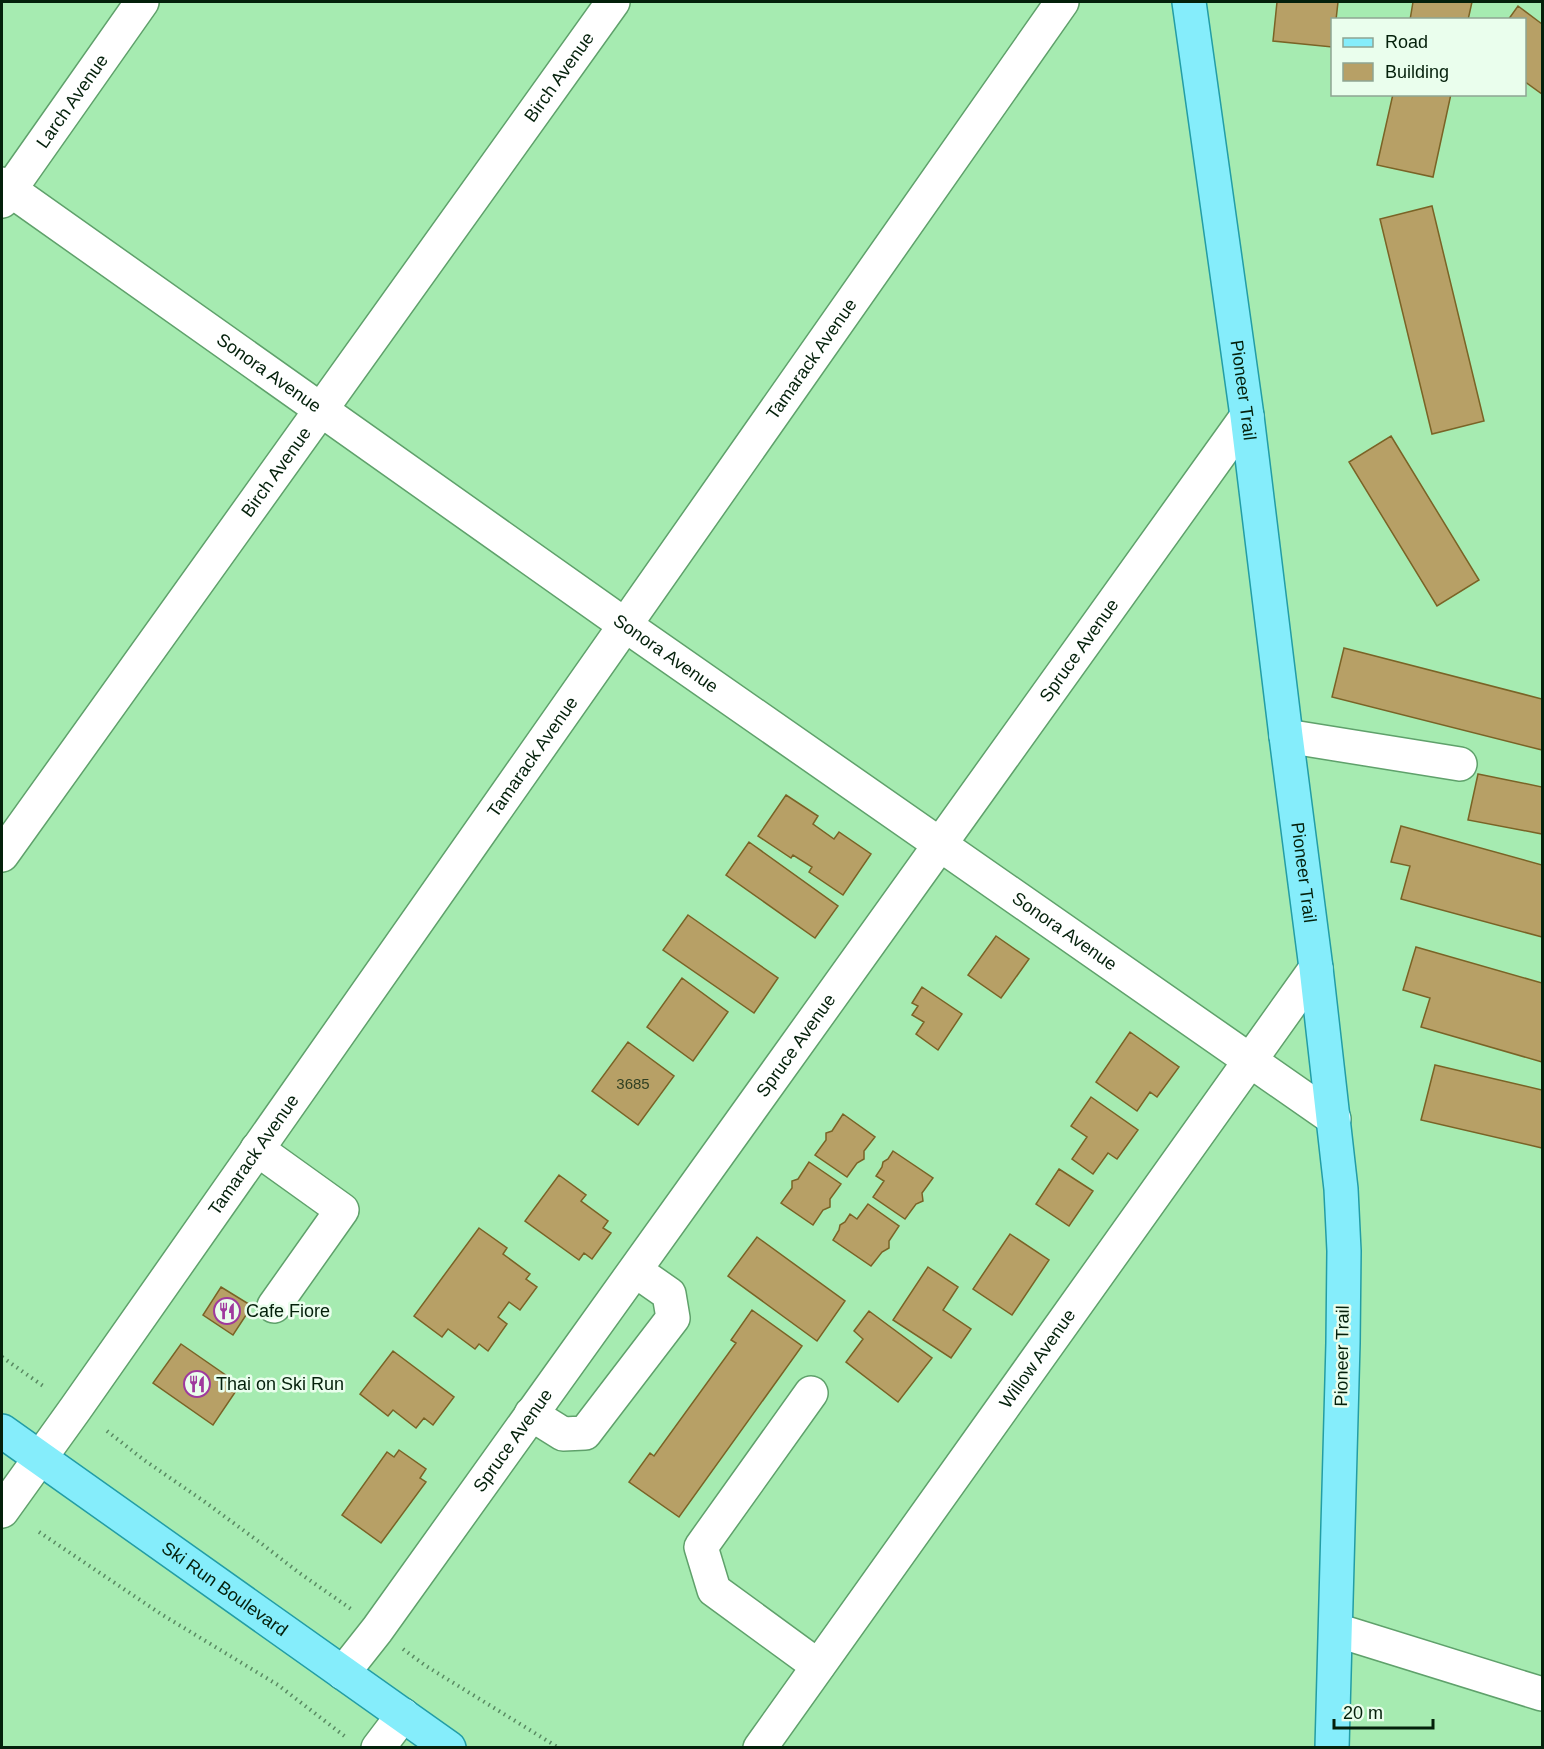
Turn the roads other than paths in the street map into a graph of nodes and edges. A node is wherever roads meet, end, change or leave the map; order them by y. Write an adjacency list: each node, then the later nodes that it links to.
1 (142, 2): 5 (street, Larch Avenue)
2 (613, 2): 6 (street, Birch Avenue)
3 (1062, 2): 8 (street, Tamarack Avenue)
4 (1189, 2): 7 (main road, Pioneer Trail)
5 (4, 192): 6 (street, Sonora Avenue)
6 (321, 410): 8 (street, Sonora Avenue); 12 (street, Birch Avenue)
7 (1247, 416): 9 (main road, Pioneer Trail); 11 (street, Spruce Avenue)
8 (625, 625): 11 (street, Sonora Avenue); 16 (street, Tamarack Avenue)
9 (1286, 736): 10 (street); 13 (main road, Pioneer Trail)
10 (1460, 764)
11 (939, 844): 14 (street, Sonora Avenue); 17 (street, Spruce Avenue)
12 (2, 855)
13 (1316, 968): 14 (street, Willow Avenue); 15 (main road, Pioneer Trail)
14 (1250, 1061): 15 (street, Sonora Avenue); 25 (street, Willow Avenue)
15 (1334, 1119): 24 (main road, Pioneer Trail)
16 (257, 1149): 18 (street); 22 (street, Tamarack Avenue)
17 (636, 1271): 20 (street, Spruce Avenue); 20 (street)
18 (274, 1306)
19 (812, 1392): 25 (street)
20 (531, 1414): 26 (street, Spruce Avenue)
21 (2, 1431): 22 (main road, Ski Run Boulevard)
22 (40, 1458): 23 (street, Tamarack Avenue); 26 (main road, Ski Run Boulevard)
23 (2, 1511)
24 (1336, 1630): 27 (street); 32 (main road, Pioneer Trail)
25 (818, 1666): 31 (street, Willow Avenue)
26 (343, 1673): 28 (main road, Ski Run Boulevard)
27 (1542, 1694)
28 (403, 1715): 29 (street); 30 (main road, Ski Run Boulevard)
29 (364, 1744)
30 (449, 1748)
31 (760, 1748)
32 (1332, 1748)

